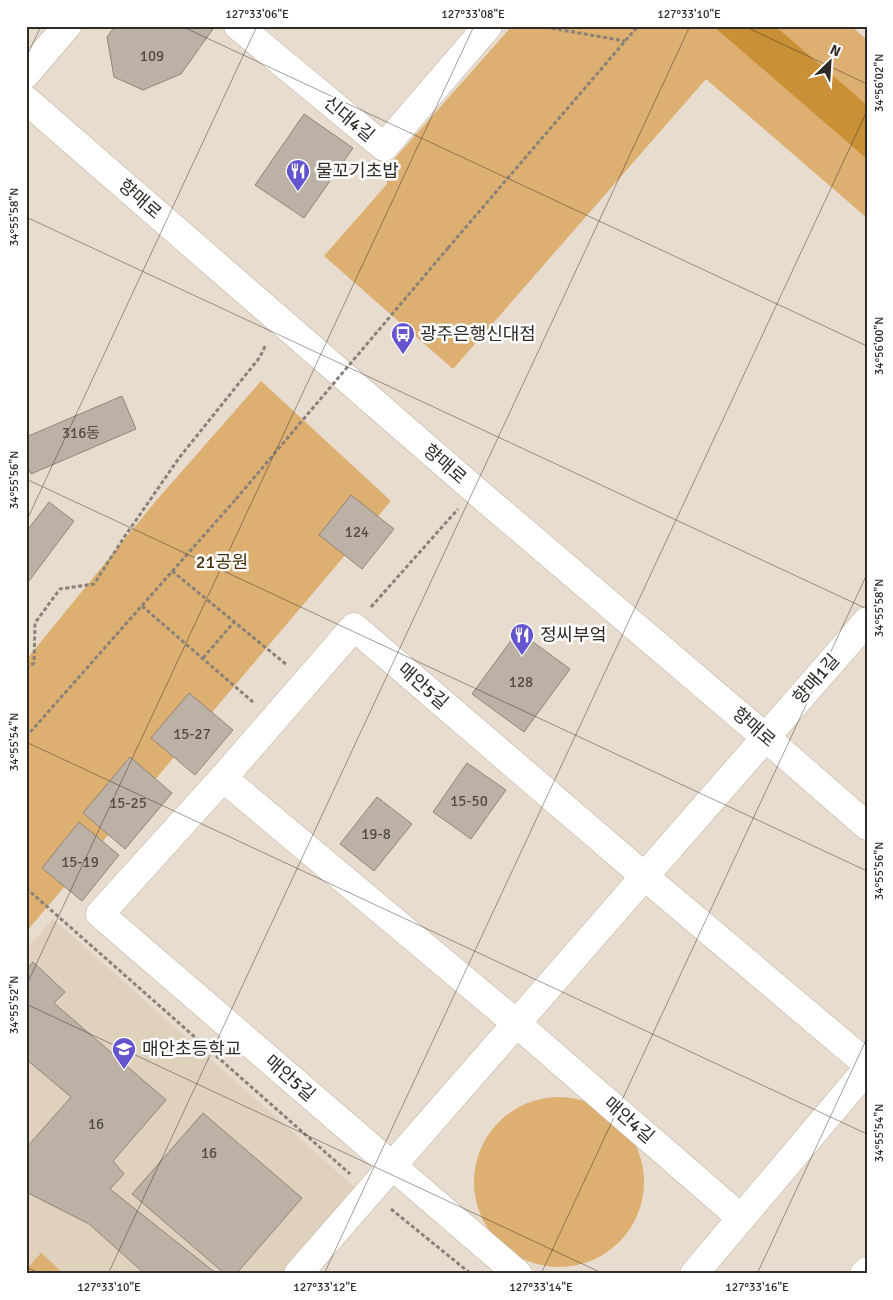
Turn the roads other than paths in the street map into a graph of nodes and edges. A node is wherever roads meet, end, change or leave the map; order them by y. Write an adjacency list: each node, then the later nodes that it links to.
1 (67, 26): 4 (street)
2 (238, 26): 3 (street, 신대4길)
3 (488, 26)
4 (26, 74)
5 (26, 100): 7 (street, 향매로)
6 (867, 621): 7 (street, 향매1길)
7 (765, 737): 9 (street, 향매로); 10 (street)
8 (223, 778): 10 (street, 매안5길); 11 (street); 14 (street, 매안5길)
9 (867, 826)
10 (644, 876): 11 (street); 12 (street)
11 (516, 1023): 14 (street); 15 (street, 매안4길)
12 (867, 1064)
13 (867, 1069): 15 (street)
14 (392, 1166): 16 (street); 18 (street)
15 (741, 1218): 19 (street)
16 (506, 1270)
17 (867, 1271): 20 (street)
18 (298, 1274)
19 (694, 1274)
20 (864, 1274)

